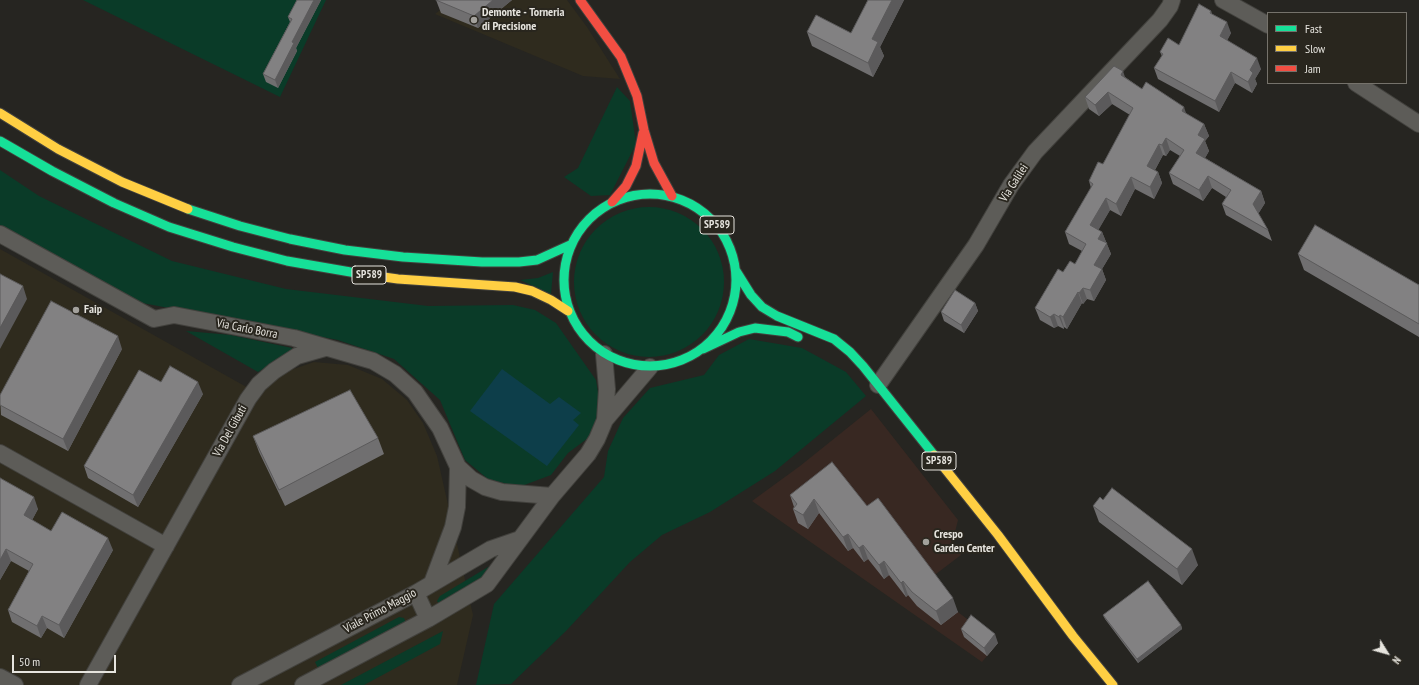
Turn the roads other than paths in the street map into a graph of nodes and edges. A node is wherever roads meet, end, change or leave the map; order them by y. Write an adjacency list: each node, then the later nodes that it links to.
1 (580, 0): 8 (main road)
2 (1172, 0): 21 (street, Via Galilei)
3 (1224, 0): 4 (street)
4 (1267, 24)
5 (1358, 84): 7 (street)
6 (0, 113): 13 (main road, SP589)
7 (1419, 124)
8 (644, 130): 10 (main road); 11 (main road)
9 (0, 141): 15 (main road, SP589)
10 (672, 196): 11 (main road, SP589); 14 (main road, SP589)
11 (612, 202): 13 (main road, SP589)
12 (0, 234): 17 (street, Via Carlo Borra)
13 (570, 245): 15 (main road, SP589)
14 (736, 271): 18 (main road, SP589); 21 (main road, SP589)
15 (568, 311): 19 (main road, SP589)
16 (805, 340): 18 (main road, SP589)
17 (325, 348): 24 (street, Via Carlo Borra); 27 (street, Via Del Gibuti)
18 (703, 349): 20 (main road, SP589)
19 (604, 354): 20 (main road, SP589); 22 (street)
20 (650, 367): 22 (street)
21 (878, 385): 36 (main road, SP589)
22 (605, 420): 25 (street)
23 (0, 453): 27 (street)
24 (458, 467): 25 (street, Via Carlo Borra); 28 (street, Via Carlo Borra)
25 (552, 496): 26 (street)
26 (520, 539): 28 (street, Viale Primo Maggio); 30 (street)
27 (166, 546): 33 (street, Via Del Gibuti)
28 (432, 583): 29 (street, Viale Primo Maggio)
29 (416, 593): 30 (street); 34 (street, Viale Primo Maggio)
30 (428, 619): 35 (street)
31 (0, 677): 32 (street)
32 (15, 685)
33 (88, 685)
34 (240, 685)
35 (303, 685)
36 (1113, 685)

